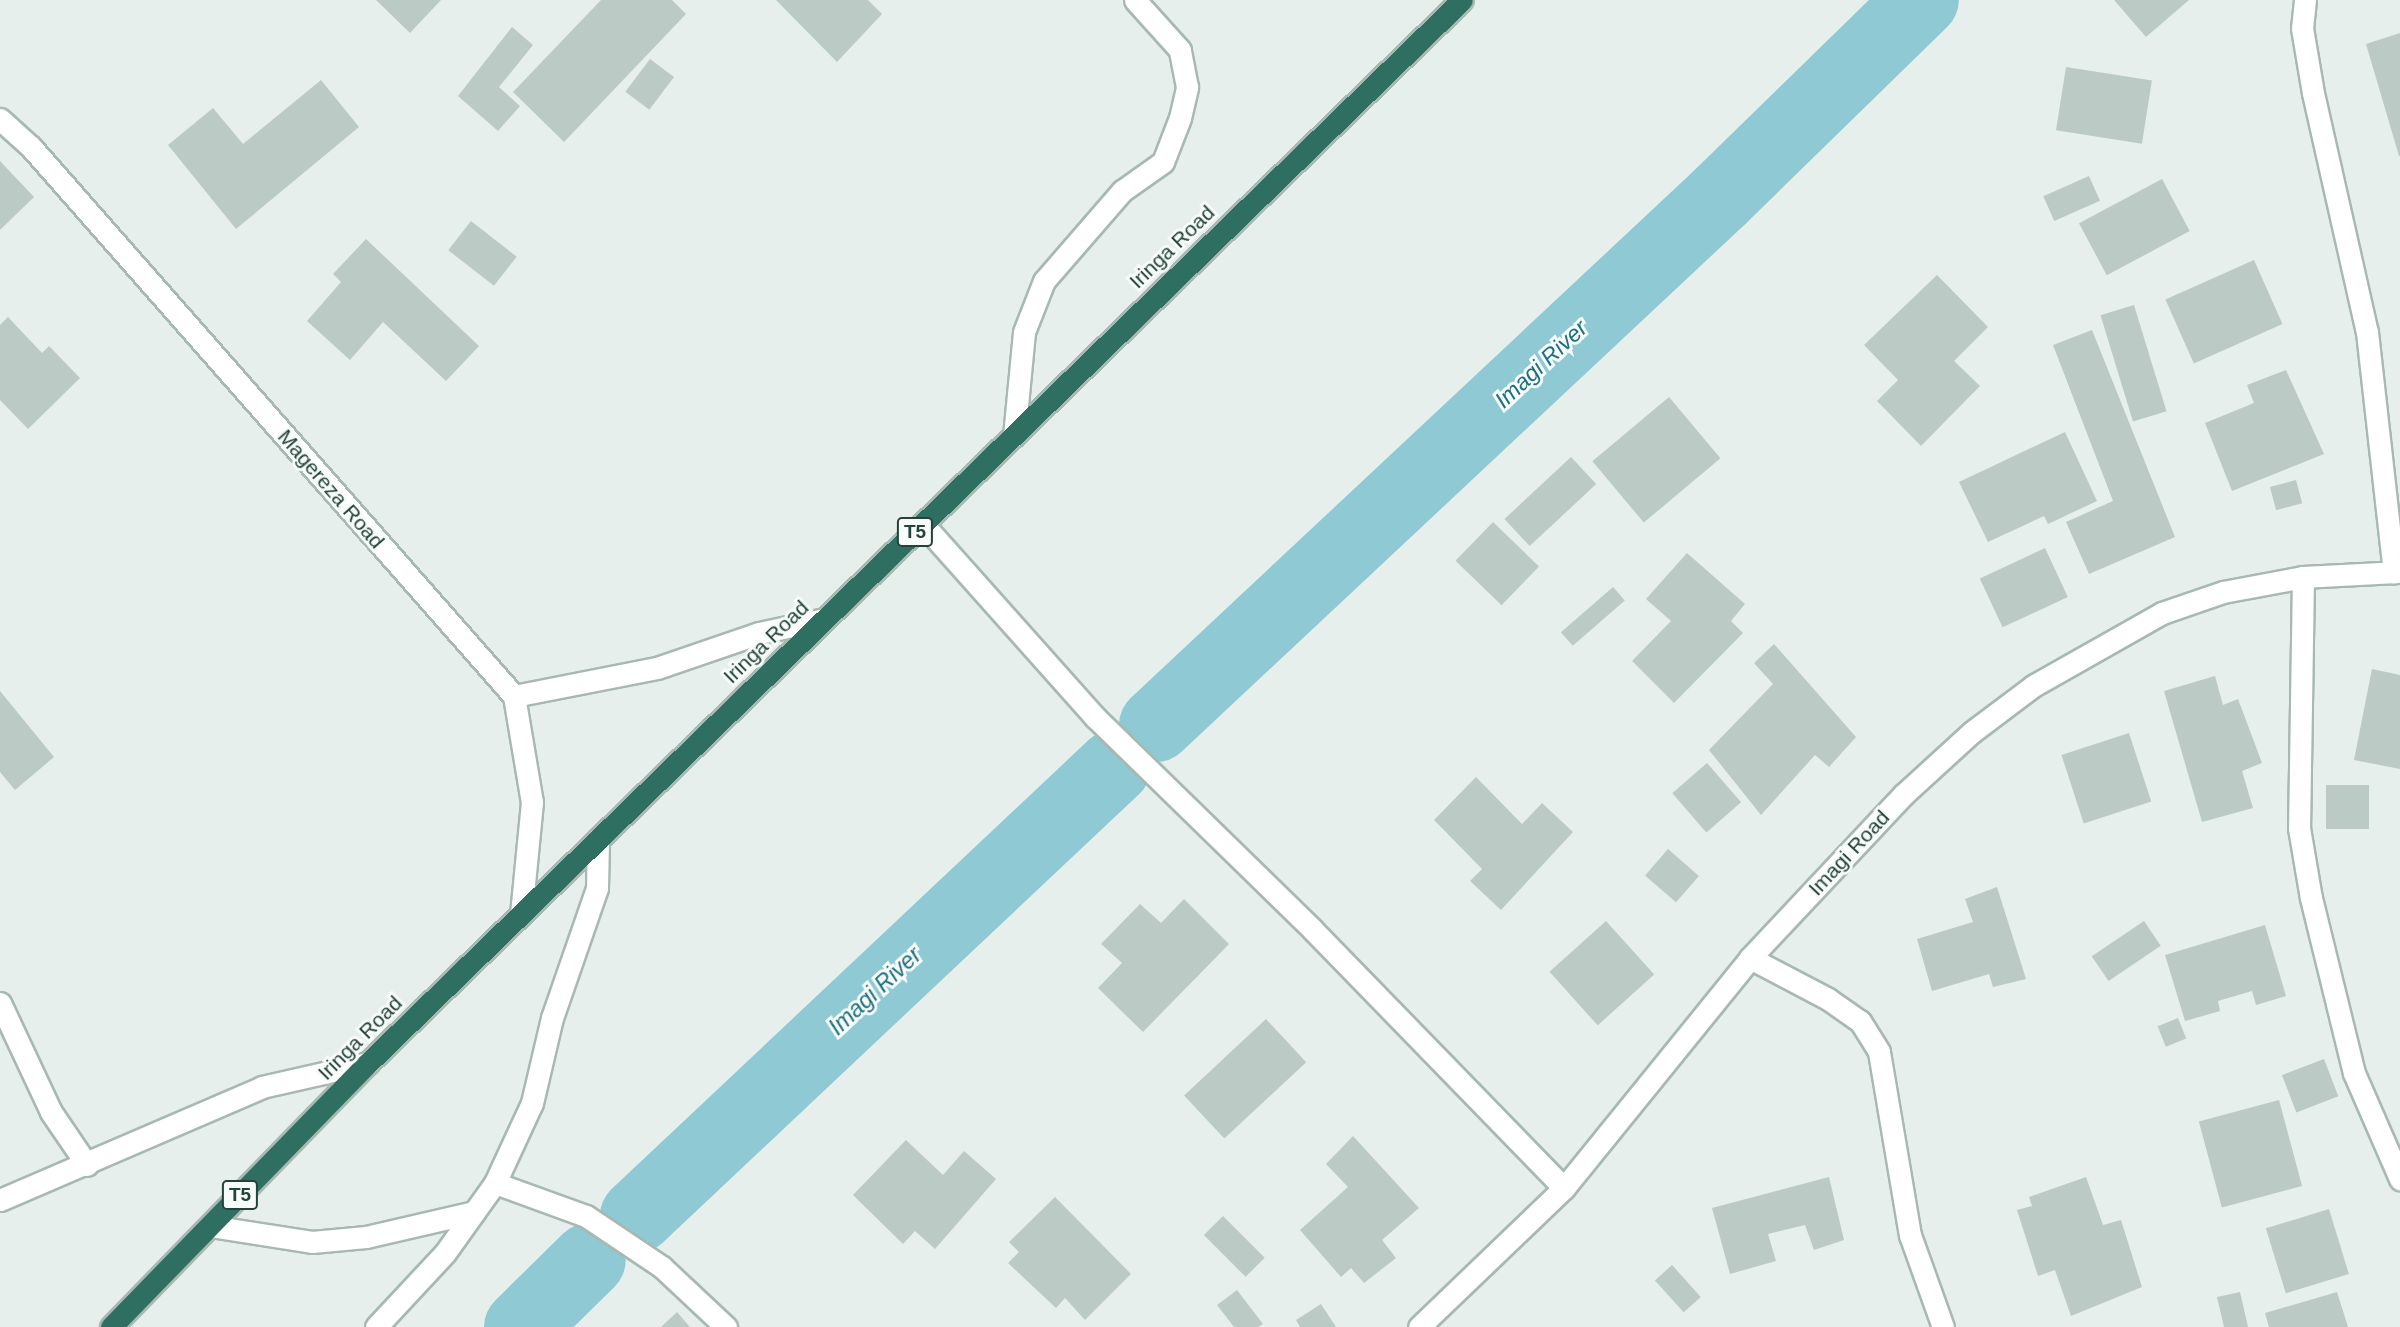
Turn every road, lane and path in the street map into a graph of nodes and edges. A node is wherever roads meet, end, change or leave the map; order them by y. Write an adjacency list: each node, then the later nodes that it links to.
1 (1135, 0): 5 (street)
2 (1462, 0): 5 (highway, Iringa Road / T5)
3 (2305, 0): 7 (street)
4 (0, 119): 10 (street, Magereza Road)
5 (1014, 436): 6 (highway, Iringa Road / T5)
6 (923, 524): 9 (highway, Iringa Road / T5); 19 (street)
7 (2397, 572): 8 (street, Imagi Road)
8 (2303, 578): 13 (street, Imagi Road); 17 (street)
9 (825, 619): 10 (street); 11 (highway, Iringa Road / T5)
10 (514, 696): 12 (street)
11 (598, 839): 12 (highway, Iringa Road / T5); 18 (street)
12 (521, 915): 15 (highway, Iringa Road / T5)
13 (1750, 958): 19 (street, Imagi Road); 27 (street)
14 (0, 1003): 16 (street)
15 (368, 1063): 16 (street); 22 (highway, Iringa Road / T5)
16 (87, 1166): 20 (street)
17 (2400, 1179)
18 (495, 1183): 21 (street); 25 (street)
19 (1564, 1188): 26 (street, Imagi Road)
20 (0, 1200)
21 (474, 1212): 22 (street); 24 (street)
22 (210, 1226): 23 (highway, Iringa Road / T5)
23 (111, 1327)
24 (376, 1327)
25 (726, 1327)
26 (1419, 1327)
27 (1943, 1327)

